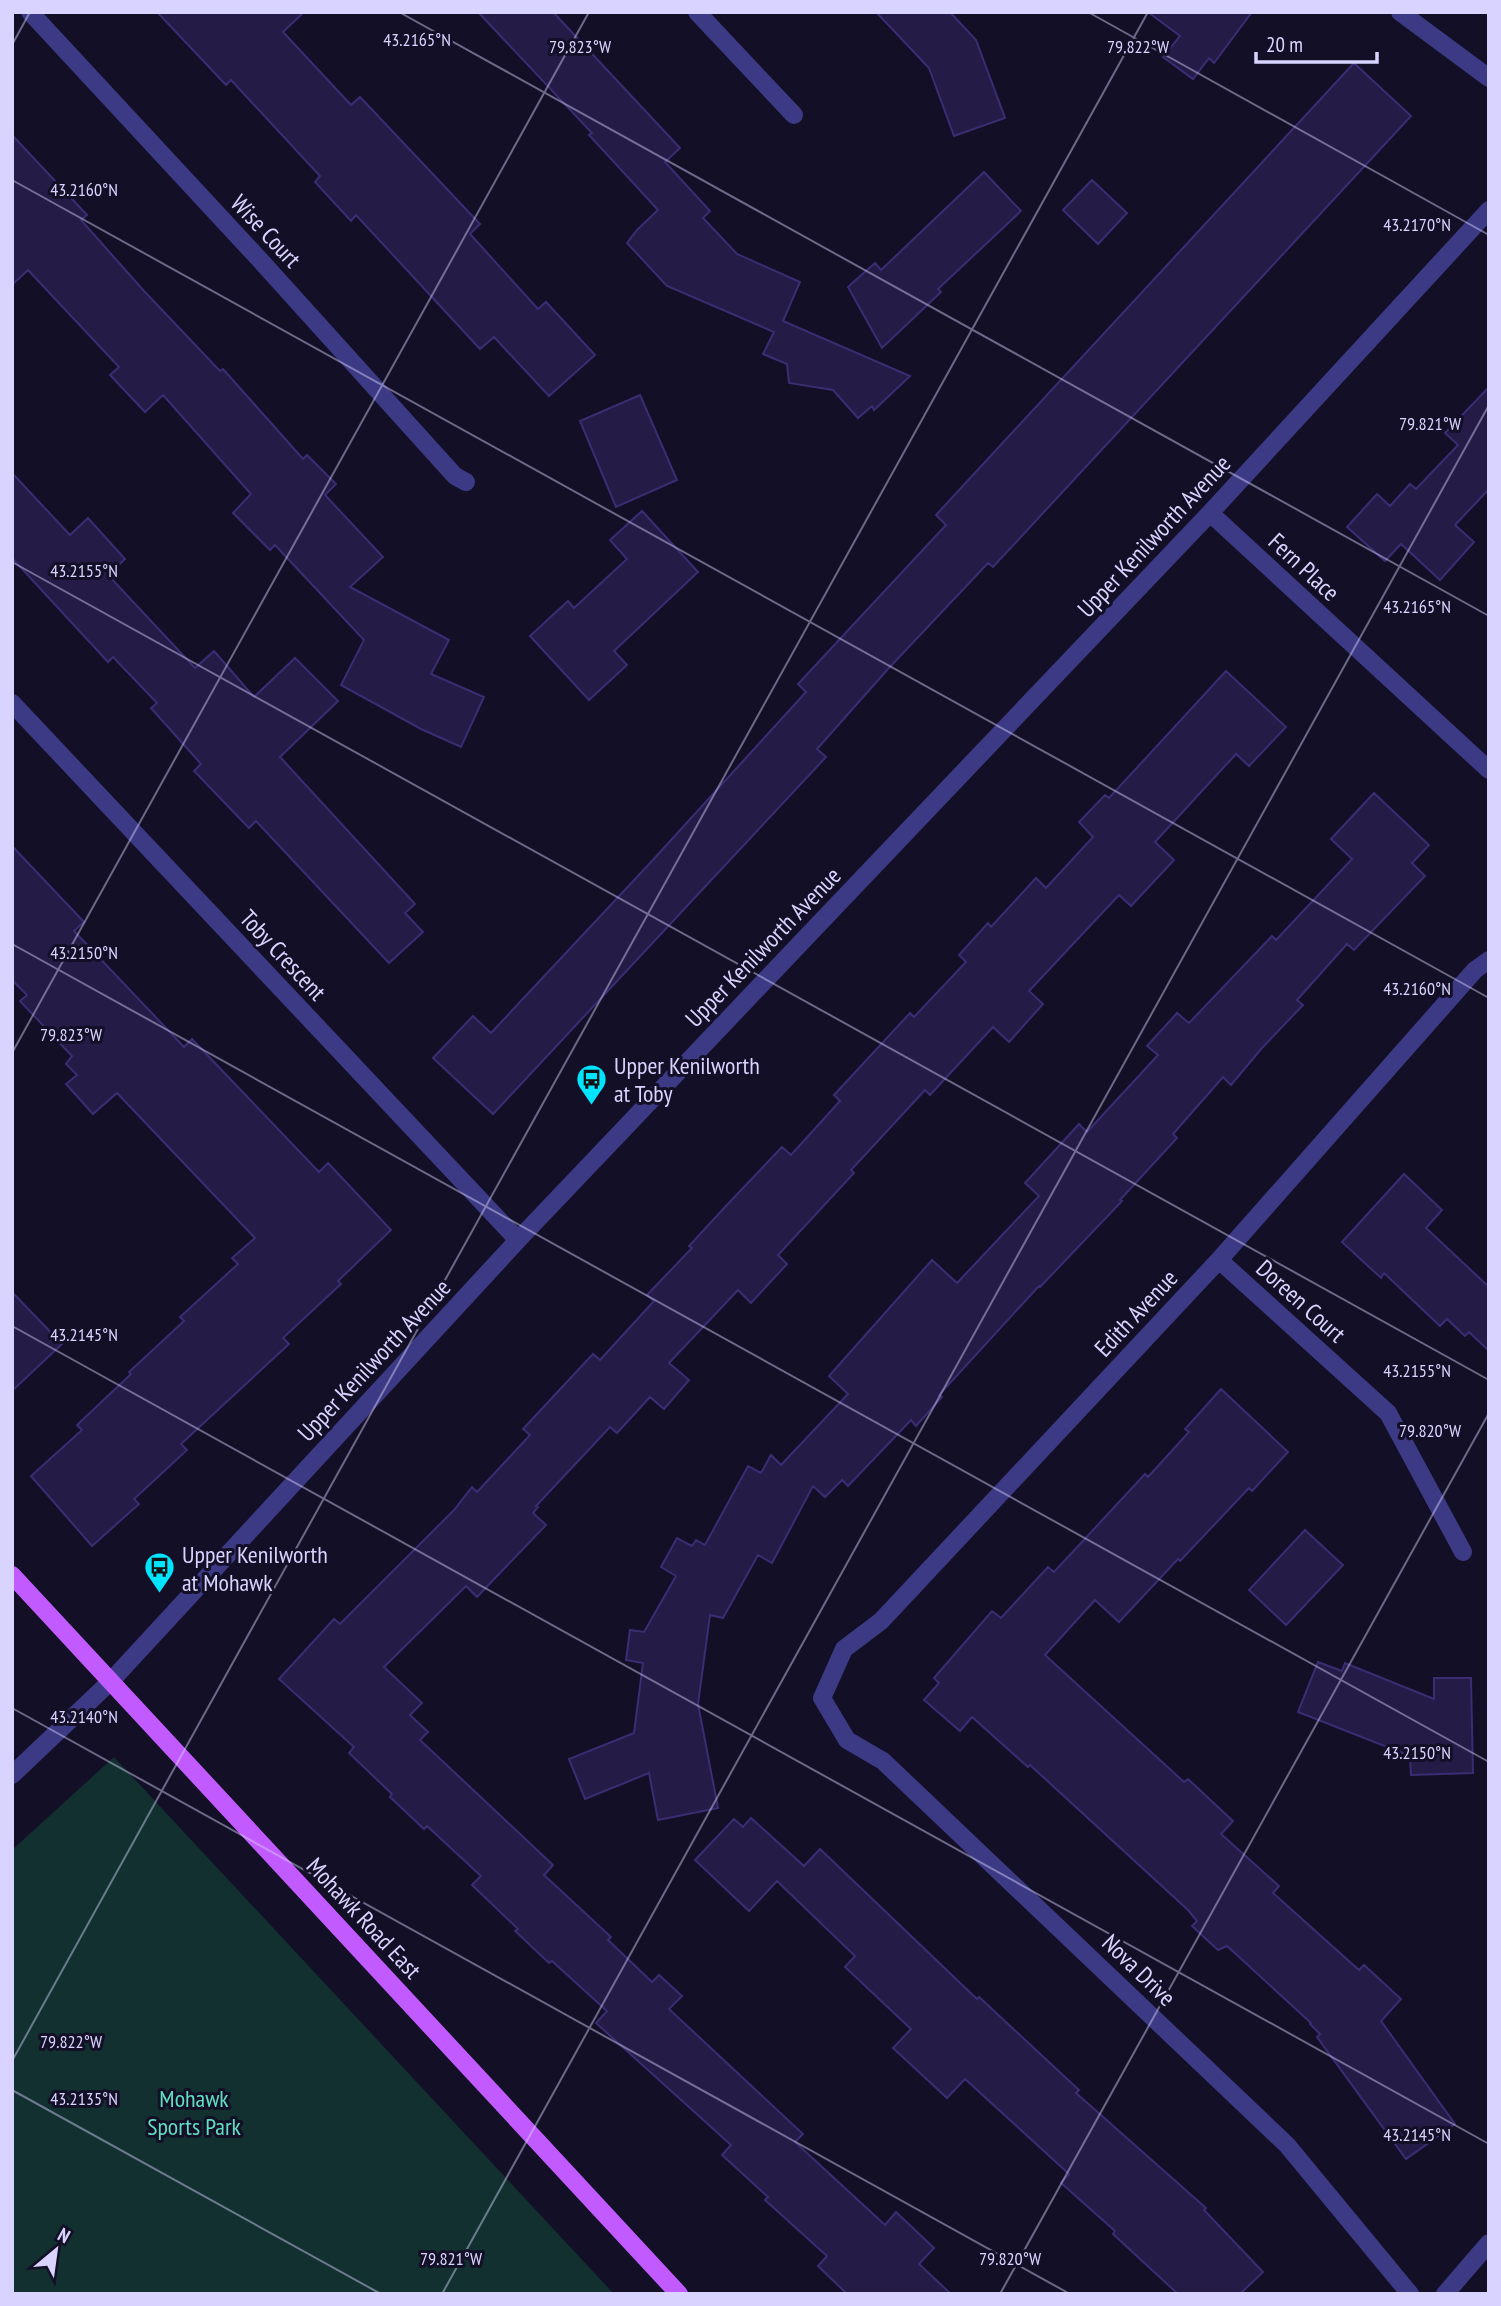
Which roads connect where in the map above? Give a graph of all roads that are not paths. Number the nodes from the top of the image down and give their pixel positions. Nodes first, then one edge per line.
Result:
1 (30, 12) edge
2 (697, 12) edge
3 (1400, 12) edge
4 (1489, 78) edge
5 (794, 115) dead end
6 (1489, 209) edge
7 (466, 482) dead end
8 (1210, 513) junction
9 (12, 703) edge
10 (1489, 770) edge
11 (1489, 960) edge
12 (518, 1240) junction
13 (1219, 1260) junction
14 (1463, 1552) dead end
15 (12, 1575) edge
16 (111, 1681) junction
17 (822, 1698) joint
18 (12, 1775) edge
19 (1489, 2243) edge
20 (680, 2294) edge
21 (1410, 2294) edge
22 (1445, 2294) edge

1 - 7 street, Wise Court
2 - 5 street
3 - 4 street
6 - 8 street, Upper Kenilworth Avenue
8 - 10 street, Fern Place
8 - 12 street, Upper Kenilworth Avenue
9 - 12 street, Toby Crescent
11 - 13 street, Edith Avenue
12 - 16 street, Upper Kenilworth Avenue
13 - 14 street, Doreen Court
13 - 17 street, Edith Avenue
15 - 16 main road, Mohawk Road East
16 - 18 street, Upper Kenilworth Avenue
16 - 20 main road, Mohawk Road East
17 - 21 street, Nova Drive
19 - 22 street

